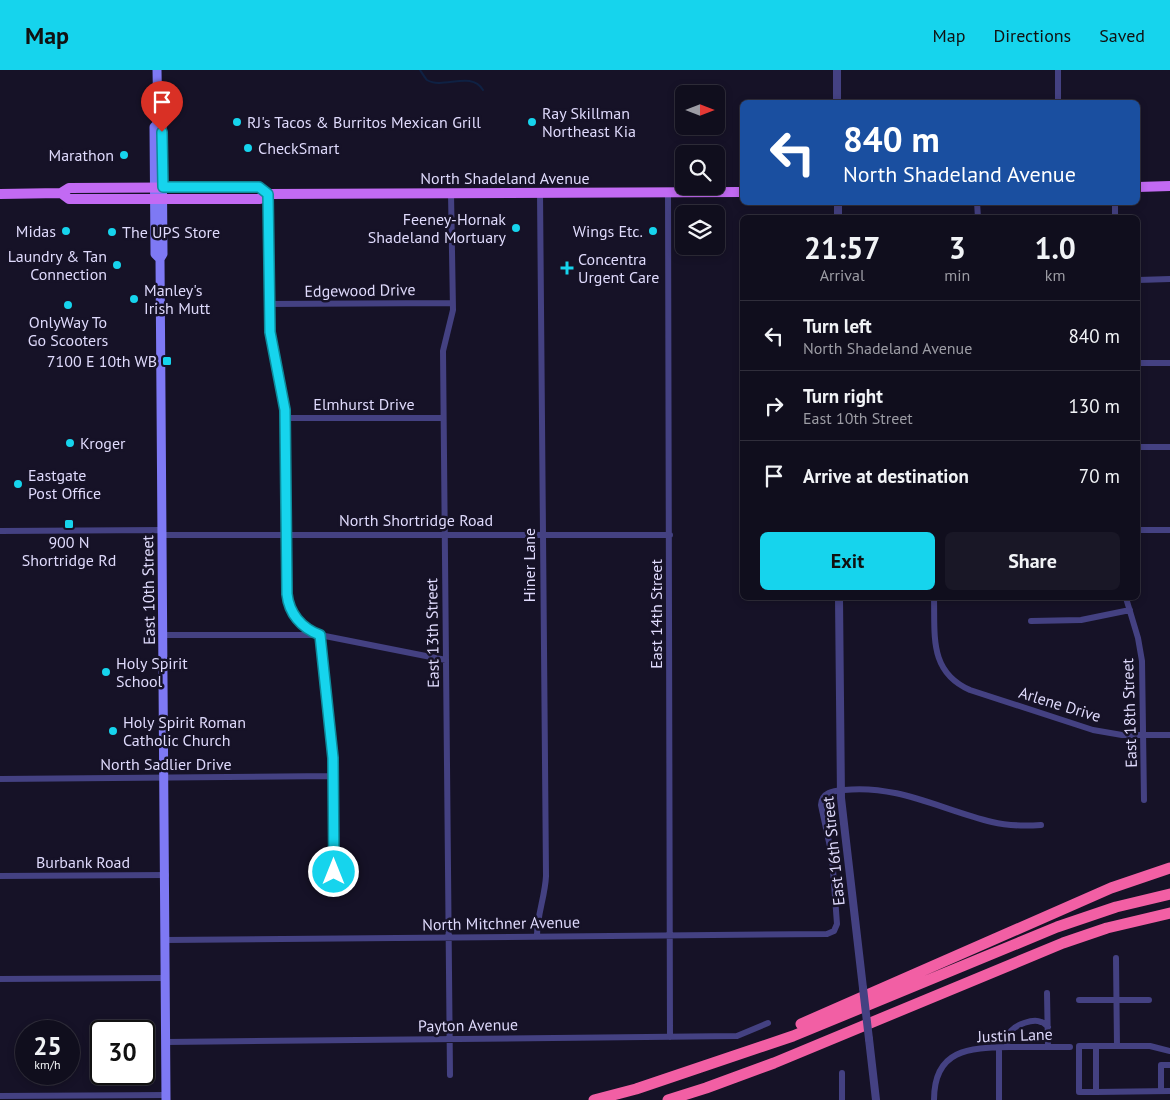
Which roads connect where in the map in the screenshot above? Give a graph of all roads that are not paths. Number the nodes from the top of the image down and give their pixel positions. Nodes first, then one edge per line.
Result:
1 (157, 70) edge
2 (837, 70) edge
3 (1058, 70) edge
4 (837, 100) edge
5 (1058, 100) edge
6 (1170, 186) edge
7 (159, 187) junction
8 (1140, 187) edge
9 (668, 192) junction
10 (740, 192) edge
11 (61, 193) junction
12 (451, 193) junction
13 (540, 193) junction
14 (0, 194) edge
15 (268, 194) junction
16 (159, 199) junction
17 (1170, 279) edge
18 (1140, 280) edge
19 (452, 303) junction
20 (268, 304) junction
21 (1140, 363) edge
22 (1170, 363) edge
23 (285, 418) junction
24 (444, 418) junction
25 (1140, 447) edge
26 (1170, 447) edge
27 (1140, 530) edge
28 (1170, 530) edge
29 (0, 531) edge
30 (162, 532) junction
31 (287, 534) junction
32 (445, 534) junction
33 (543, 534) junction
34 (670, 535) junction
35 (839, 600) edge
36 (934, 600) edge
37 (1127, 600) edge
38 (1130, 610) junction
39 (1031, 621) dead end
40 (163, 635) junction
41 (320, 635) junction
42 (446, 660) junction
43 (1144, 735) junction
44 (1170, 735) edge
45 (333, 776) junction
46 (165, 778) junction
47 (0, 779) edge
48 (841, 790) junction
49 (1144, 800) dead end
50 (1041, 825) dead end
51 (1170, 868) edge
52 (334, 872) dead end
53 (166, 875) junction
54 (0, 876) edge
55 (1170, 894) edge
56 (1170, 913) edge
57 (670, 935) junction
58 (537, 936) junction
59 (449, 937) junction
60 (166, 940) junction
61 (1116, 958) dead end
62 (166, 978) junction
63 (0, 979) edge
64 (1048, 993) dead end
65 (1078, 1000) dead end
66 (1117, 1000) junction
67 (1149, 1000) dead end
68 (768, 1024) dead end
69 (1048, 1027) junction
70 (670, 1037) junction
71 (450, 1040) junction
72 (166, 1042) junction
73 (760, 1046) junction
74 (1096, 1046) junction
75 (1117, 1046) junction
76 (1048, 1047) junction
77 (1070, 1047) dead end
78 (999, 1048) junction
79 (1007, 1048) junction
80 (1170, 1051) edge
81 (1170, 1065) edge
82 (842, 1073) dead end
83 (450, 1074) dead end
84 (1161, 1091) junction
85 (1170, 1091) edge
86 (1096, 1092) junction
87 (0, 1096) edge
88 (166, 1097) edge
89 (594, 1100) edge
90 (668, 1100) edge
91 (842, 1100) edge
92 (876, 1100) edge
93 (934, 1100) edge
94 (999, 1100) edge

1 - 7 main road, East 10th Street
2 - 4 street
3 - 5 street
6 - 8 main road
7 - 11 main road, North Shadeland Avenue
7 - 15 main road, North Shadeland Avenue
7 - 16 main road, East 10th Street
9 - 10 main road, North Shadeland Avenue
9 - 13 main road, North Shadeland Avenue
9 - 34 street, East 14th Street
11 - 14 main road, North Shadeland Avenue
11 - 16 main road, North Shadeland Avenue
12 - 13 main road, North Shadeland Avenue
12 - 15 main road, North Shadeland Avenue
12 - 19 street, East 13th Street
13 - 33 street, Hiner Lane
15 - 16 main road, North Shadeland Avenue
15 - 20 street
16 - 30 main road, East 10th Street
17 - 18 street
19 - 20 street, Edgewood Drive
19 - 24 street, East 13th Street
20 - 23 street
21 - 22 street
23 - 24 street, Elmhurst Drive
23 - 31 street
24 - 32 street, East 13th Street
25 - 26 street
27 - 28 street
29 - 30 street, North Shortridge Road
30 - 31 street, North Shortridge Road
30 - 40 main road, East 10th Street
31 - 32 street, North Shortridge Road
31 - 41 street
32 - 33 street, North Shortridge Road
32 - 42 street, East 13th Street
33 - 34 street, North Shortridge Road
33 - 58 street, Hiner Lane
34 - 57 street, East 14th Street
35 - 48 street, East 16th Street
36 - 43 street, Arlene Drive
37 - 38 street, East 18th Street
38 - 39 street
38 - 43 street, East 18th Street
40 - 41 street
40 - 46 main road, East 10th Street
41 - 42 street
41 - 45 street
42 - 59 street, East 13th Street
43 - 44 street, Arlene Drive
43 - 49 street, East 18th Street
45 - 46 street, North Sadlier Drive
45 - 52 street
46 - 47 street, North Sadlier Drive
46 - 53 main road, East 10th Street
48 - 50 street
48 - 57 street, North Mitchner Avenue
48 - 92 street, East 16th Street, bridge
51 - 73 highway
53 - 54 street, Burbank Road
53 - 60 main road, East 10th Street
55 - 73 highway
56 - 90 highway
57 - 58 street, North Mitchner Avenue
57 - 70 street, East 14th Street
58 - 59 street, North Mitchner Avenue
59 - 60 street, North Mitchner Avenue
59 - 71 street, East 13th Street
60 - 62 main road, East 10th Street
61 - 66 street
62 - 63 street
62 - 72 main road, East 10th Street
64 - 69 street
65 - 66 street
66 - 67 street
66 - 75 street
68 - 70 street, Payton Avenue
69 - 76 street
69 - 79 street
70 - 71 street, Payton Avenue
71 - 72 street, Payton Avenue
71 - 83 street, East 13th Street
72 - 88 main road, East 10th Street
73 - 89 highway
74 - 75 street
74 - 86 street
74 - 86 street
75 - 80 street
76 - 77 street, Justin Lane
76 - 79 street, Justin Lane
78 - 79 street, Justin Lane
78 - 93 street, Justin Lane
78 - 94 street
81 - 84 street
82 - 91 street
84 - 85 street
84 - 86 street
87 - 88 street

